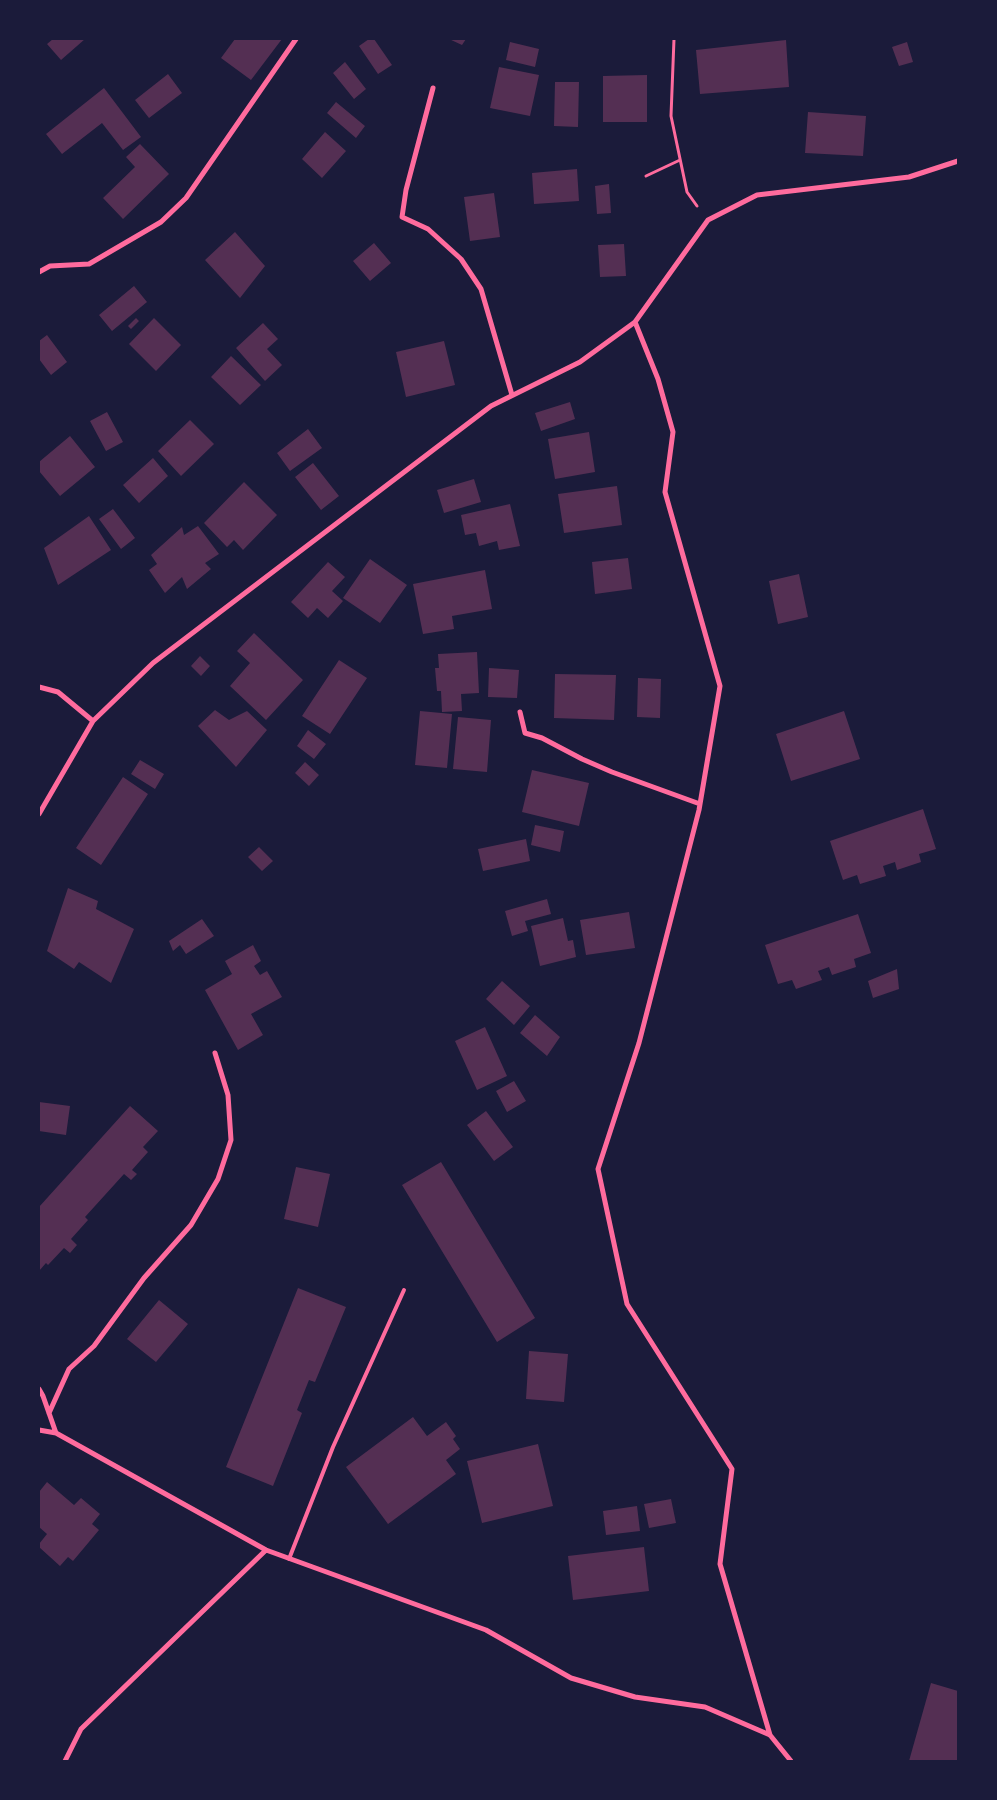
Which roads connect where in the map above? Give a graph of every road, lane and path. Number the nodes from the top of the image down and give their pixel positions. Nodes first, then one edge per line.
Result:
1 (296, 39) edge
2 (674, 39) edge
3 (433, 88) dead end
4 (680, 160) junction
5 (958, 161) edge
6 (646, 176) dead end
7 (708, 220) junction
8 (39, 272) edge
9 (634, 322) junction
10 (512, 395) junction
11 (39, 687) edge
12 (520, 712) dead end
13 (93, 721) junction
14 (700, 804) junction
15 (39, 814) edge
16 (215, 1053) dead end
17 (404, 1290) dead end
18 (39, 1389) edge
19 (49, 1413) junction
20 (39, 1430) edge
21 (56, 1433) junction
22 (266, 1550) junction
23 (289, 1559) junction
24 (770, 1735) junction
25 (65, 1761) edge
26 (791, 1761) edge

1 - 8 street
2 - 4 path
3 - 10 street
4 - 6 path
4 - 7 path
5 - 7 street
7 - 9 street
9 - 10 street
9 - 14 street
10 - 13 street
11 - 13 street
12 - 14 street
13 - 15 street
14 - 24 street
16 - 19 street
17 - 23 lane
18 - 19 street
19 - 21 street
20 - 21 street
21 - 22 street
22 - 23 street
22 - 25 street
23 - 24 street
24 - 26 street

